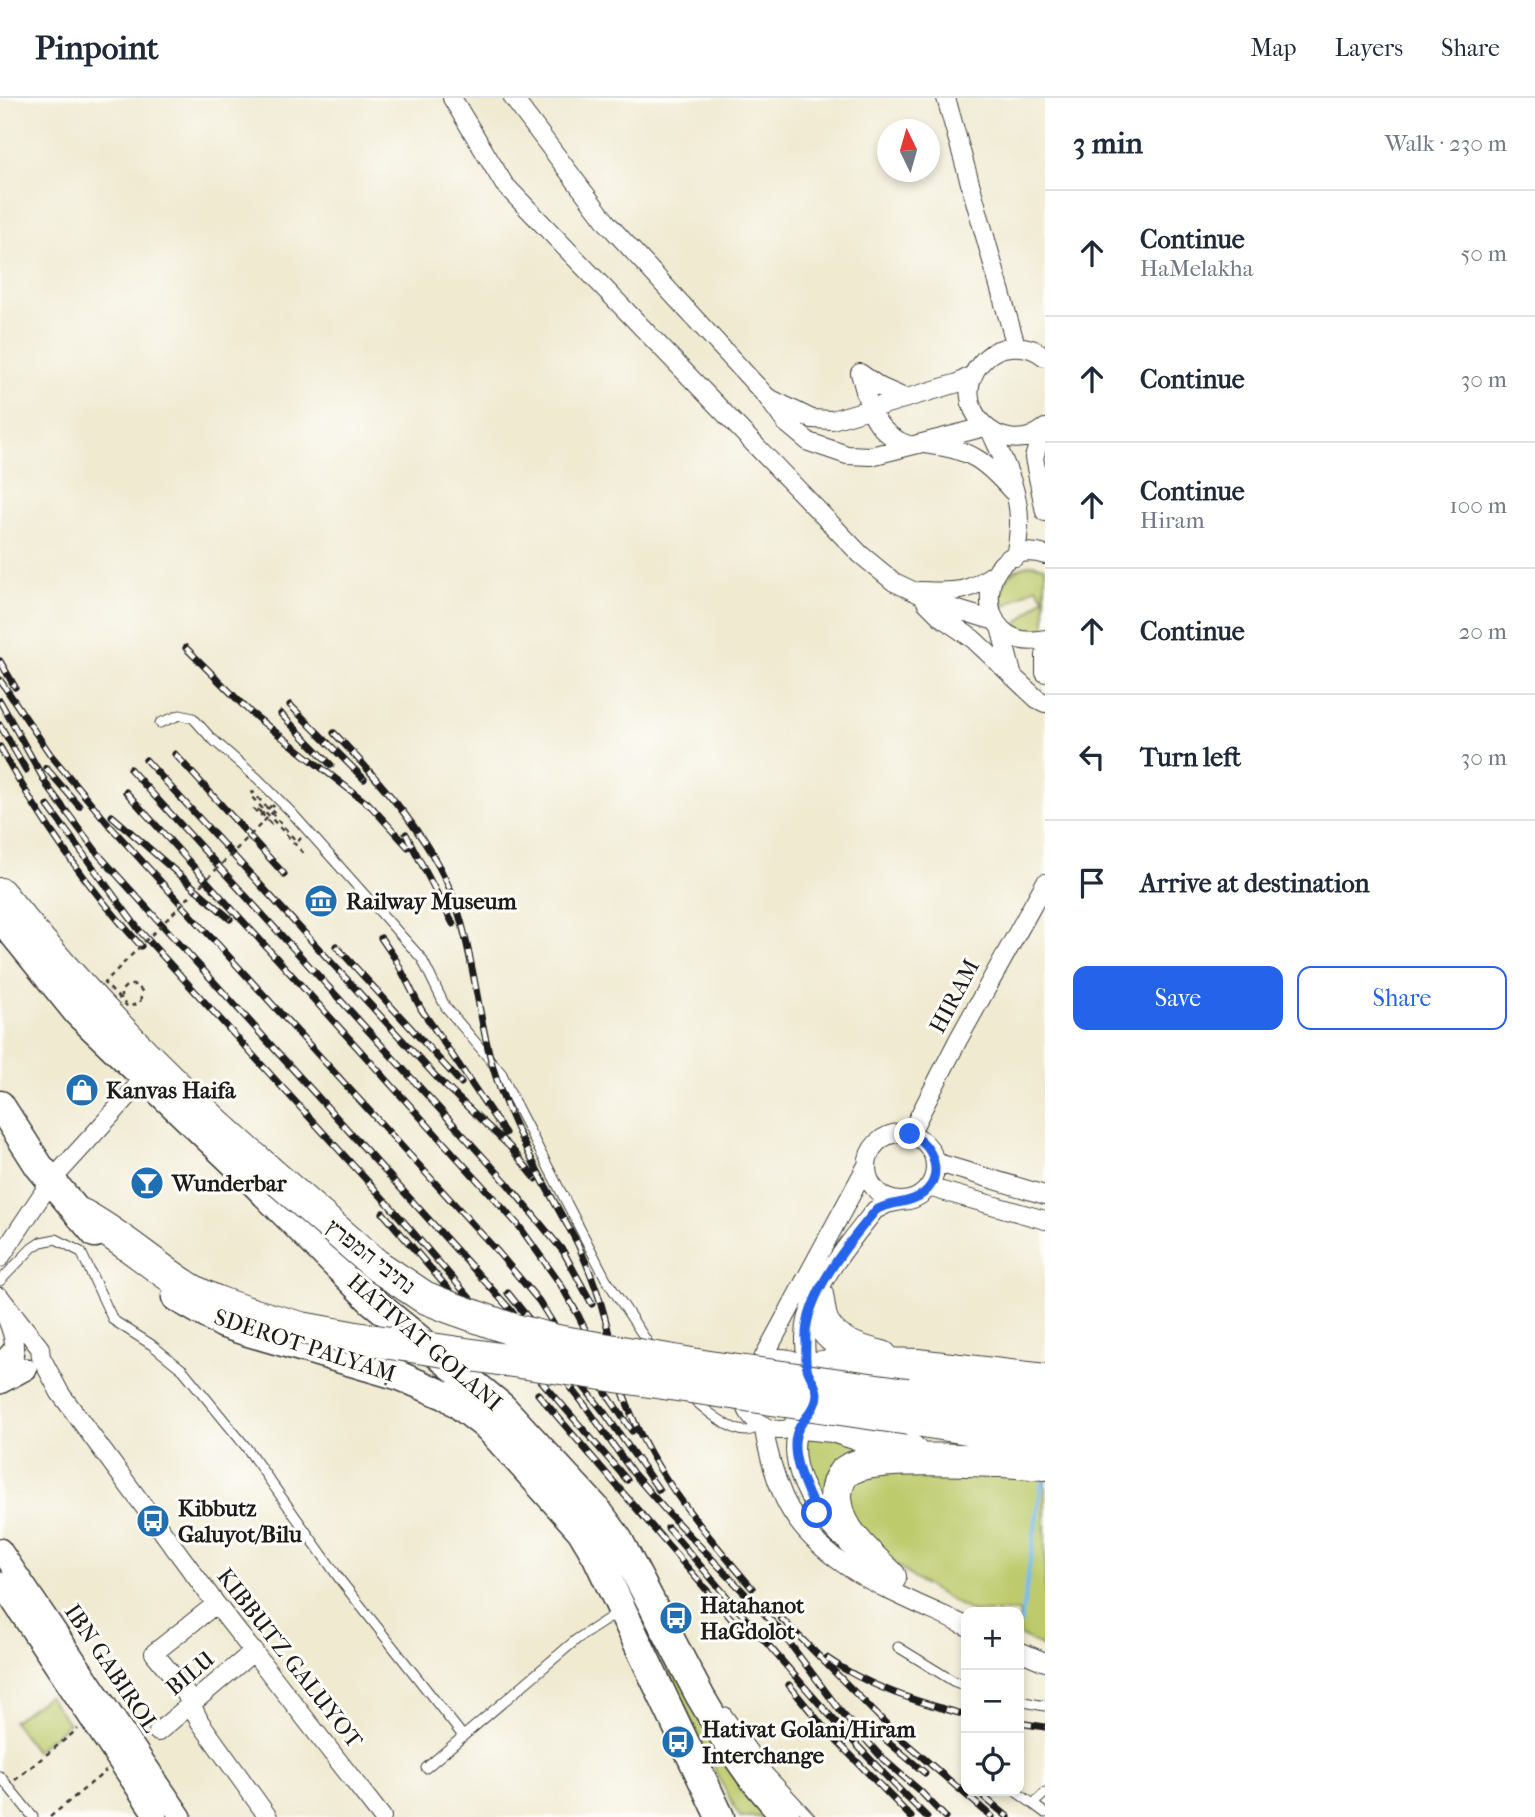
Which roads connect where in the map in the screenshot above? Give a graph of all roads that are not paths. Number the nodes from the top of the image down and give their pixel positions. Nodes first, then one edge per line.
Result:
1 (452, 98) edge
2 (513, 98) edge
3 (946, 98) edge
4 (1030, 346) edge
5 (1045, 357) edge
6 (974, 374) junction
7 (767, 397) junction
8 (905, 398) junction
9 (870, 409) junction
10 (987, 429) junction
11 (1043, 430) edge
12 (913, 445) junction
13 (1042, 488) edge
14 (1015, 494) junction
15 (1045, 512) edge
16 (1045, 555) edge
17 (1016, 556) junction
18 (995, 573) junction
19 (913, 590) junction
20 (998, 624) junction
21 (1045, 639) edge
22 (1045, 655) edge
23 (1045, 673) edge
24 (1013, 677) junction
25 (1045, 703) edge
26 (160, 723) dead end
27 (1045, 883) edge
28 (0, 894) edge
29 (0, 917) edge
30 (140, 1074) junction
31 (4, 1120) edge
32 (910, 1134) junction
33 (23, 1161) dead end
34 (935, 1162) junction
35 (866, 1167) junction
36 (51, 1181) junction
37 (928, 1187) junction
38 (1045, 1195) edge
39 (904, 1201) junction
40 (82, 1215) junction
41 (1045, 1220) edge
42 (0, 1258) edge
43 (0, 1281) edge
44 (817, 1295) junction
45 (0, 1297) edge
46 (0, 1304) edge
47 (9, 1354) edge
48 (33, 1359) junction
49 (760, 1364) junction
50 (807, 1369) junction
51 (1045, 1380) edge
52 (0, 1383) edge
53 (911, 1393) junction
54 (1045, 1411) edge
55 (801, 1423) junction
56 (762, 1425) junction
57 (1045, 1440) edge
58 (998, 1461) junction
59 (1045, 1464) edge
60 (545, 1489) junction
61 (578, 1511) dead end
62 (0, 1549) edge
63 (890, 1577) junction
64 (0, 1583) edge
65 (646, 1590) junction
66 (216, 1604) junction
67 (624, 1609) junction
68 (961, 1621) edge
69 (961, 1622) edge
70 (898, 1647) dead end
71 (254, 1651) junction
72 (1024, 1653) edge
73 (694, 1662) dead end
74 (1045, 1662) edge
75 (961, 1684) edge
76 (1024, 1702) edge
77 (192, 1703) junction
78 (1045, 1706) edge
79 (723, 1708) dead end
80 (158, 1732) dead end
81 (463, 1736) junction
82 (426, 1768) dead end
83 (0, 1776) edge
84 (1045, 1793) edge
85 (1022, 1796) edge
86 (1033, 1804) junction
87 (1045, 1813) edge
88 (33, 1817) edge
89 (156, 1817) edge
90 (181, 1817) edge
91 (268, 1817) edge
92 (382, 1817) edge
93 (720, 1817) edge
94 (786, 1817) edge
95 (810, 1817) edge

1 - 19 street
2 - 7 street
3 - 4 street
4 - 5 street
4 - 6 street
6 - 8 street
6 - 10 street
7 - 9 street
7 - 12 street
8 - 9 street
8 - 9 street
9 - 12 street
10 - 11 street
10 - 12 street
10 - 14 street
11 - 13 street
12 - 14 street
13 - 15 street
14 - 17 street
16 - 17 street
17 - 18 street
18 - 19 street
18 - 20 street
19 - 20 street
19 - 24 street
20 - 21 street
20 - 24 street
22 - 23 street
24 - 25 street
26 - 56 lane
27 - 32 street, HIRAM
28 - 53 highway, נתיבי המפרץ, bridge
29 - 30 highway, HATIVAT GOLANI
30 - 36 street
30 - 65 highway, HATIVAT GOLANI
31 - 36 highway, SDEROT PALYAM
32 - 34 street
32 - 35 street
33 - 36 lane
34 - 37 street
34 - 38 street
35 - 39 street
35 - 49 street
36 - 40 highway, SDEROT PALYAM
36 - 42 street
37 - 39 street
37 - 41 street
39 - 44 street
40 - 53 highway, bridge
40 - 60 highway, SDEROT PALYAM
43 - 81 lane
44 - 50 street
44 - 53 highway
45 - 48 street, KIBBUTZ GALUYOT
46 - 47 street
47 - 48 street
47 - 48 street
48 - 52 street
48 - 66 street, KIBBUTZ GALUYOT
49 - 50 street
49 - 56 street
50 - 53 highway
50 - 55 street
51 - 53 highway
53 - 54 highway
53 - 57 highway
55 - 56 street
55 - 58 highway
55 - 63 street
56 - 69 street
58 - 59 highway
58 - 63 highway
60 - 61 lane
60 - 67 highway, SDEROT PALYAM
62 - 90 street, IBN GABIROL
63 - 68 street
64 - 89 street, IBN GABIROL
65 - 73 lane
65 - 94 highway, HATIVAT GOLANI
66 - 71 street, KIBBUTZ GALUYOT
66 - 77 street
67 - 81 lane
67 - 93 highway
70 - 75 lane
71 - 77 street, BILU
71 - 92 street, KIBBUTZ GALUYOT
72 - 74 street
76 - 78 lane
77 - 80 street, BILU
77 - 91 street
79 - 95 lane
81 - 82 lane
83 - 88 lane
84 - 86 lane
85 - 86 lane
86 - 87 lane

